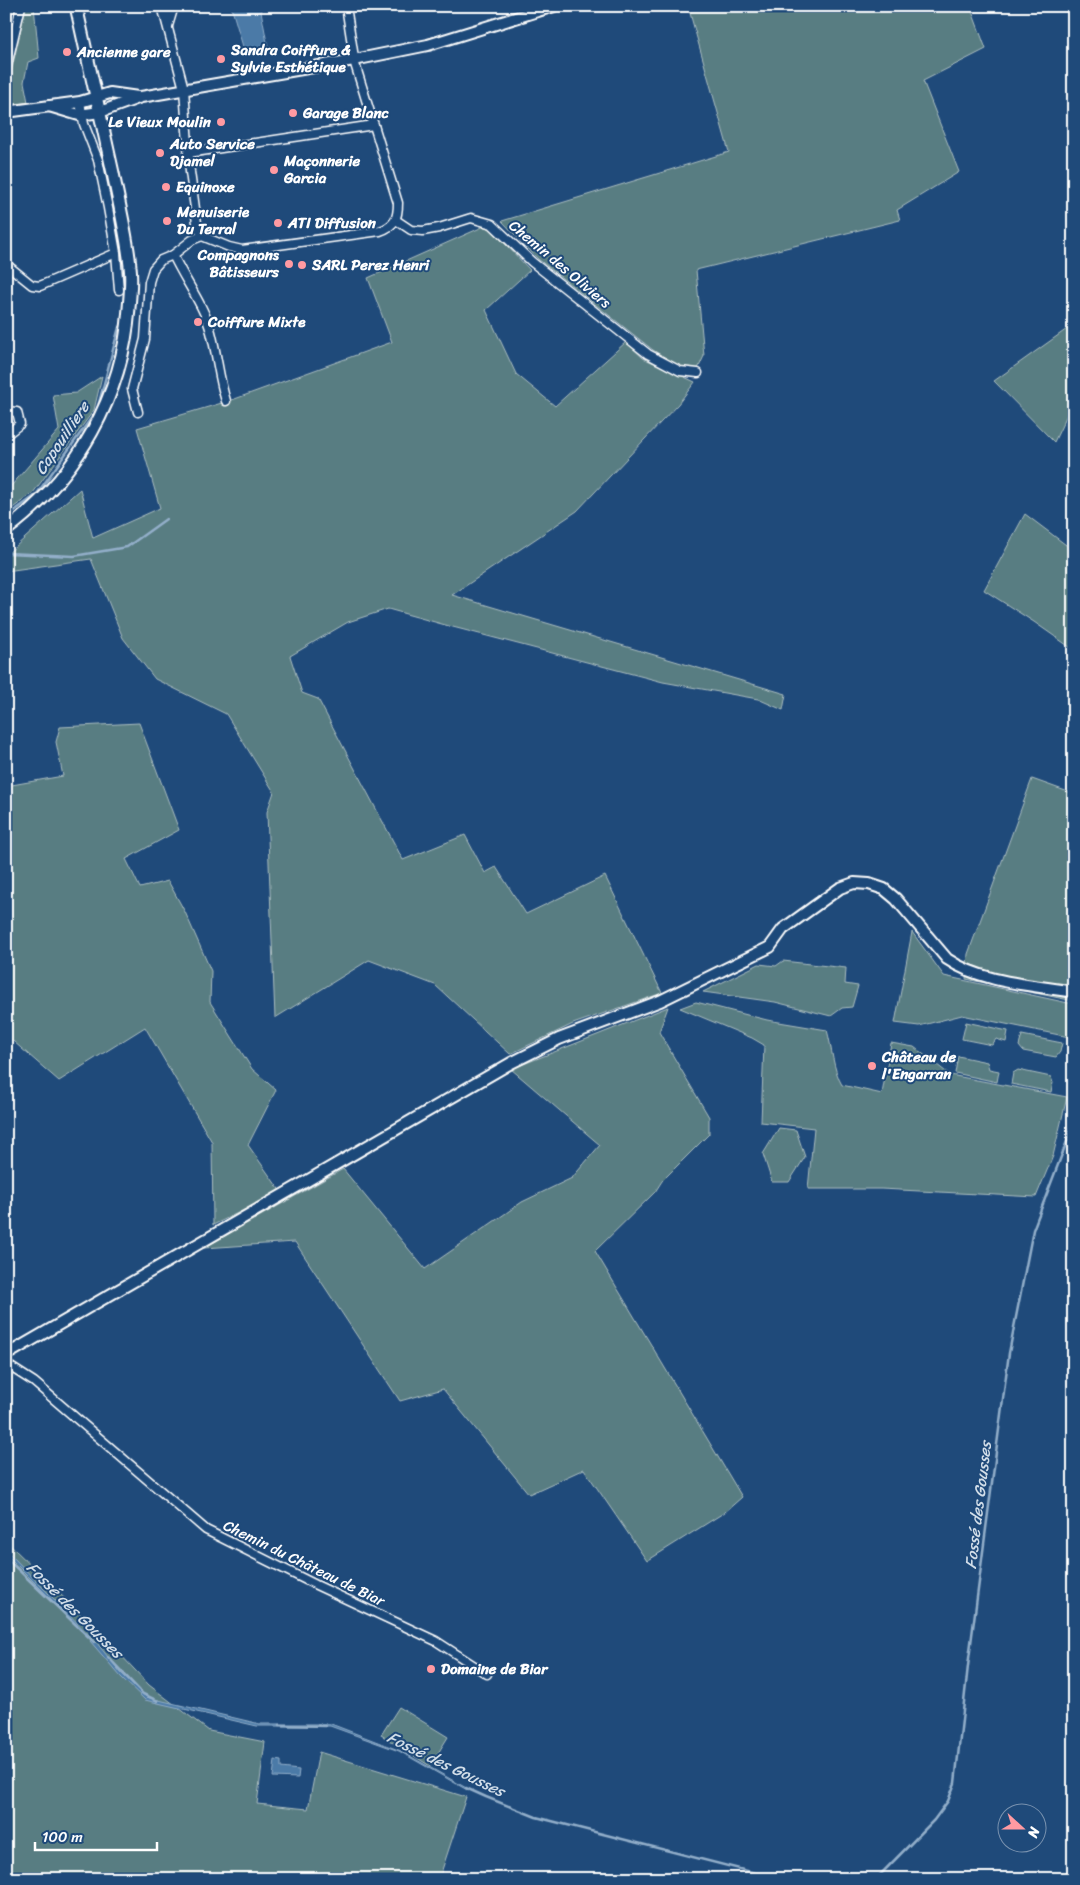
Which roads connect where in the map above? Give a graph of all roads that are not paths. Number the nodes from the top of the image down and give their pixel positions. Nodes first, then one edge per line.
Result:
1 (21, 6) edge
2 (76, 6) edge
3 (162, 6) edge
4 (174, 6) edge
5 (346, 6) edge
6 (554, 6) edge
7 (167, 28) junction
8 (354, 60) junction
9 (6, 69) edge
10 (184, 89) junction
11 (96, 97) junction
12 (141, 97) junction
13 (80, 102) junction
14 (49, 106) junction
15 (6, 112) edge
16 (100, 112) junction
17 (83, 115) junction
18 (374, 125) junction
19 (188, 153) junction
20 (396, 220) junction
21 (202, 236) junction
22 (116, 253) junction
23 (173, 255) junction
24 (6, 264) edge
25 (119, 290) dead end
26 (698, 373) dead end
27 (226, 401) dead end
28 (6, 411) edge
29 (138, 412) dead end
30 (6, 435) edge
31 (6, 530) edge
32 (1074, 992) edge
33 (6, 1355) edge
34 (6, 1364) edge
35 (487, 1674) dead end

1 - 9 street
2 - 11 main road
3 - 7 street
4 - 7 street
5 - 8 street
6 - 8 street
7 - 10 street
8 - 10 street
8 - 18 street
10 - 12 street
10 - 19 street
11 - 12 street
11 - 13 street
11 - 16 main road
12 - 16 street
13 - 14 street
13 - 17 street
14 - 15 street
14 - 17 street
16 - 17 street
16 - 31 main road
17 - 22 street
18 - 19 street
18 - 20 street
19 - 21 street
20 - 21 street
20 - 26 street, Chemin des Oliviers
21 - 23 street
22 - 24 street
22 - 25 street
23 - 27 street
23 - 29 street
28 - 30 street
32 - 33 street
34 - 35 street, Chemin du Château de Biar

